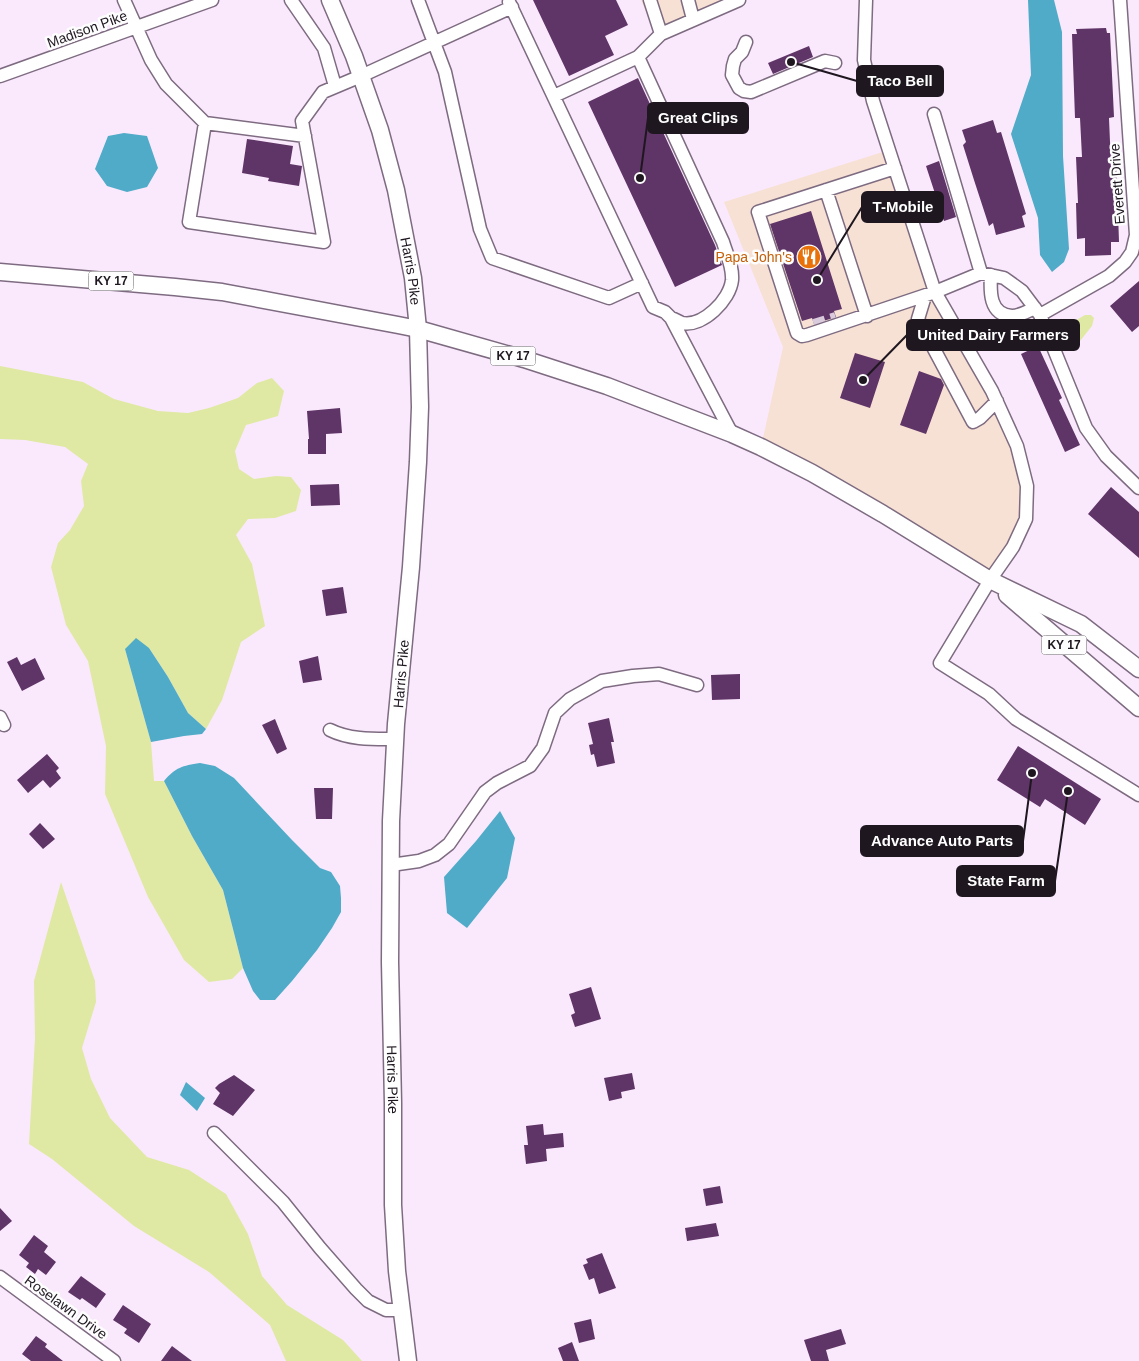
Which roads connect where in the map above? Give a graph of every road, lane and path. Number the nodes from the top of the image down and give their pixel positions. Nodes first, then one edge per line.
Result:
1 (124, 0) edge
2 (212, 0) edge
3 (291, 0) edge
4 (330, 0) edge
5 (418, 0) edge
6 (650, 0) edge
7 (688, 0) edge
8 (739, 0) edge
9 (866, 0) edge
10 (1120, 0) edge
11 (510, 4) edge
12 (693, 19) junction
13 (136, 27) junction
14 (661, 34) junction
15 (746, 42) dead end
16 (434, 43) junction
17 (638, 57) junction
18 (836, 63) dead end
19 (0, 76) edge
20 (361, 76) junction
21 (335, 86) junction
22 (554, 96) junction
23 (934, 114) dead end
24 (205, 123) junction
25 (305, 136) junction
26 (895, 168) junction
27 (826, 190) junction
28 (0, 272) edge
29 (986, 274) junction
30 (642, 283) junction
31 (930, 294) junction
32 (1037, 312) junction
33 (867, 316) junction
34 (671, 318) junction
35 (836, 318) tunnel mouth
36 (849, 322) junction
37 (814, 325) tunnel mouth
38 (418, 329) junction
39 (796, 330) junction
40 (997, 401) junction
41 (980, 418) junction
42 (1005, 418) junction
43 (732, 434) junction
44 (1139, 488) edge
45 (990, 580) junction
46 (1139, 669) edge
47 (697, 685) dead end
48 (1139, 708) edge
49 (330, 730) dead end
50 (395, 739) junction
51 (1139, 795) edge
52 (391, 865) junction
53 (214, 1133) dead end
54 (0, 1277) edge
55 (402, 1310) junction
56 (114, 1361) edge
57 (408, 1361) edge

1 - 13 street
2 - 13 street, Madison Pike
3 - 21 street
4 - 20 main road, Harris Pike
5 - 16 street
6 - 14 street
7 - 12 street
8 - 12 street
9 - 26 street
10 - 32 street, Everett Drive
11 - 16 street
11 - 22 street
12 - 14 street
13 - 19 street, Madison Pike
13 - 24 street
14 - 17 street
15 - 18 street
16 - 20 street
16 - 30 street
17 - 22 street
17 - 34 street
20 - 21 street
20 - 38 main road, Harris Pike
21 - 25 street
22 - 30 street
23 - 29 street
24 - 25 street
24 - 25 street
26 - 27 street
26 - 31 street
27 - 33 street
27 - 39 street
28 - 38 main road, KY 17
29 - 31 street
29 - 32 street
29 - 32 street, Everett Drive
30 - 34 street
31 - 33 street
31 - 40 street
31 - 41 street
32 - 44 street
33 - 36 street
34 - 43 street
35 - 36 street
36 - 39 street
37 - 39 street
38 - 43 main road, KY 17
38 - 50 main road, Harris Pike
40 - 41 street
40 - 42 street
41 - 42 street
42 - 45 street
43 - 45 main road, KY 17
45 - 46 main road, KY 17
45 - 48 main road, KY 17
45 - 51 street
47 - 52 street
49 - 50 street
50 - 52 main road, Harris Pike
52 - 55 main road, Harris Pike
53 - 55 street
54 - 56 street, Roselawn Drive
55 - 57 main road, Harris Pike

